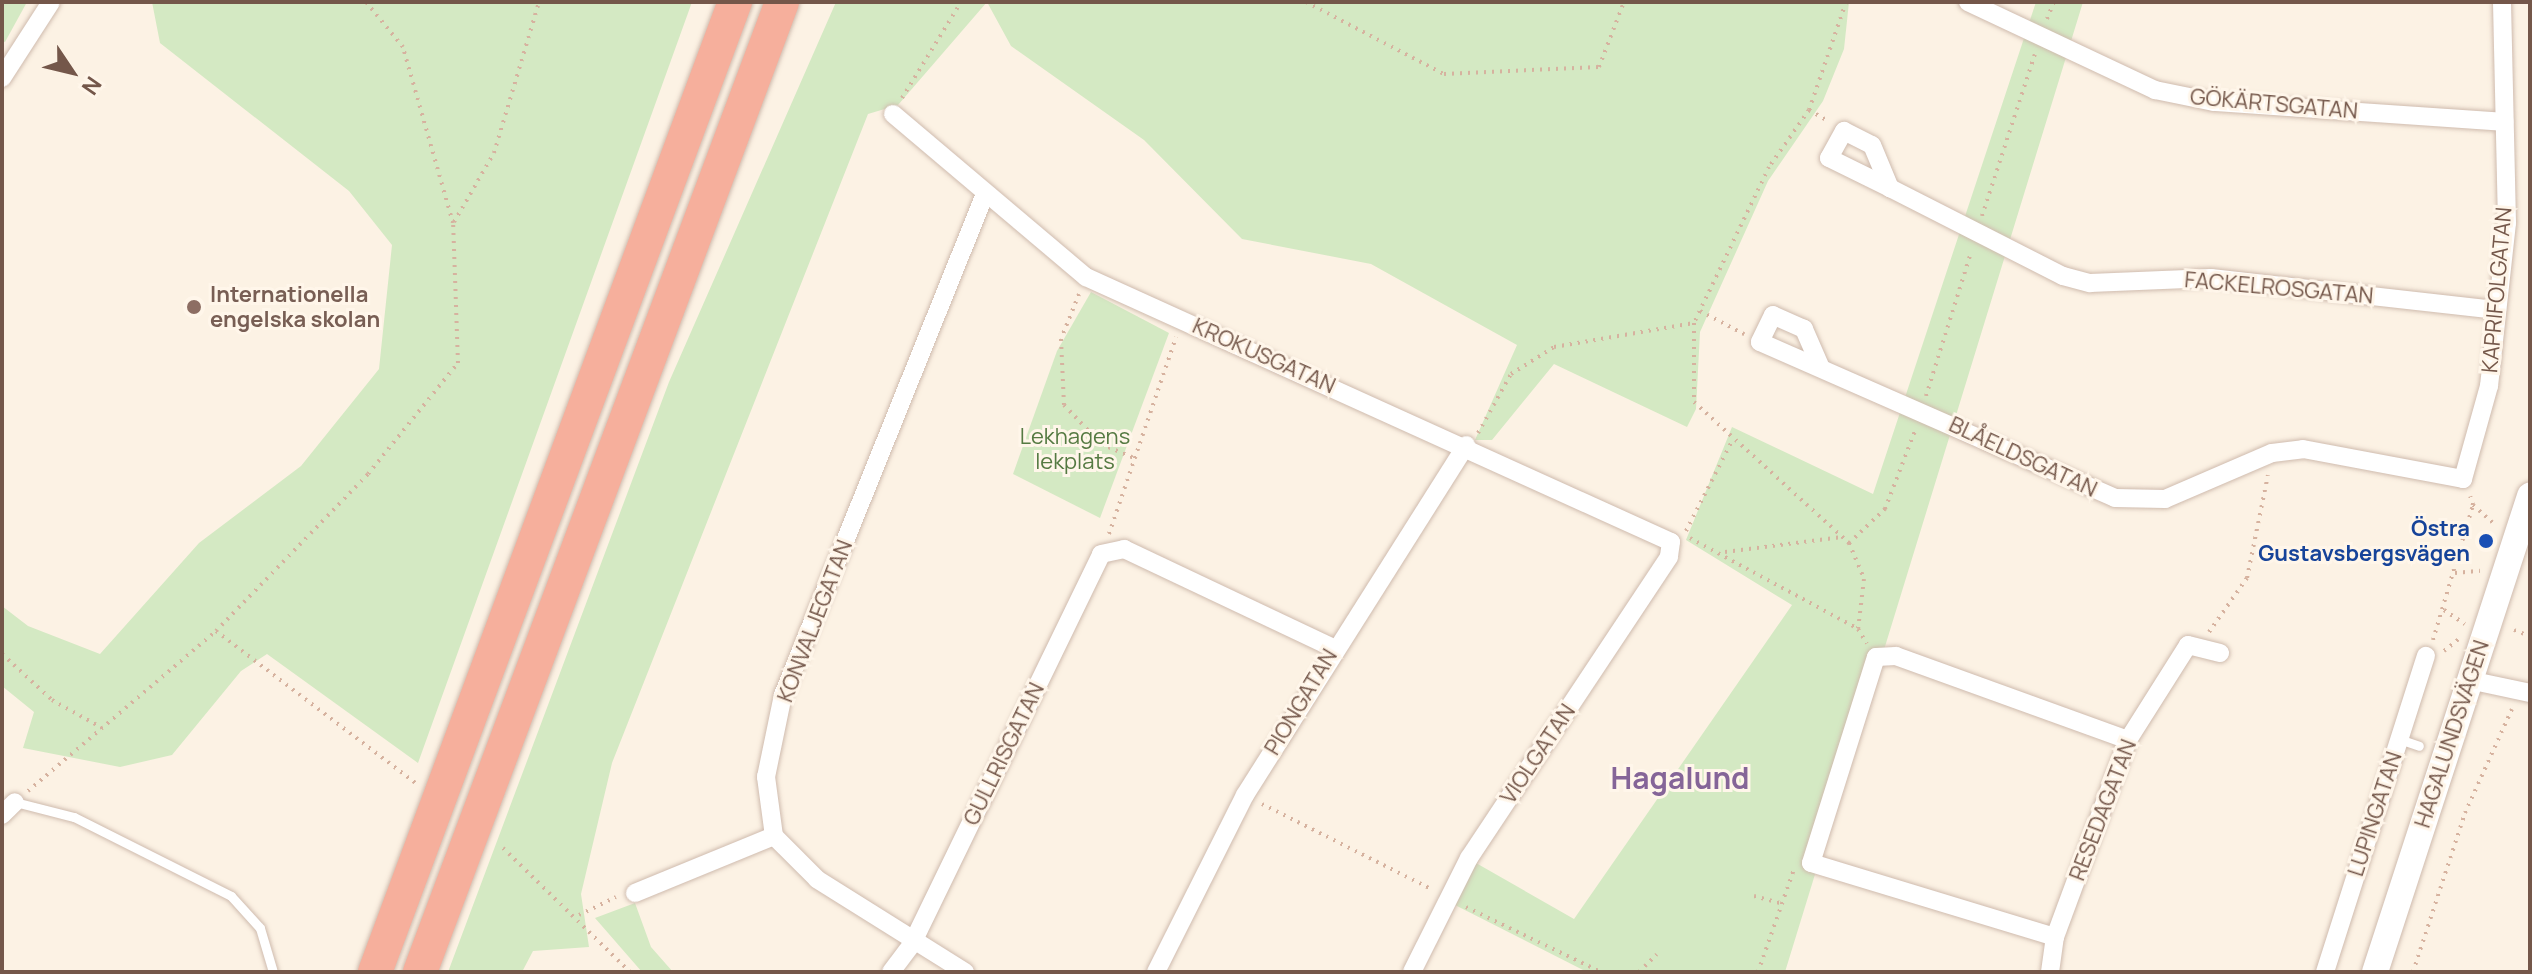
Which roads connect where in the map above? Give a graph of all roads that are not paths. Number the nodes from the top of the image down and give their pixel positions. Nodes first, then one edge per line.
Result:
1 (51, 2) edge
2 (735, 2) edge
3 (782, 2) edge
4 (1968, 2) edge
5 (2502, 2) edge
6 (2, 78) edge
7 (893, 114) road end
8 (2504, 122) junction
9 (1890, 188) dead end
10 (985, 194) junction
11 (2497, 310) junction
12 (1821, 368) junction
13 (1466, 445) junction
14 (2463, 479) joint
15 (2530, 496) edge
16 (1671, 542) joint
17 (1333, 648) junction
18 (2220, 653) dead end
19 (2425, 661) road end
20 (2469, 680) junction
21 (2526, 692) edge
22 (2399, 739) junction
23 (2128, 740) junction
24 (2419, 746) dead end
25 (8, 808) edge
26 (774, 836) junction
27 (635, 893) road end
28 (2055, 937) junction
29 (912, 944) junction
30 (273, 972) edge
31 (375, 972) edge
32 (420, 972) edge
33 (891, 972) edge
34 (965, 972) edge
35 (1156, 972) edge
36 (1412, 972) edge
37 (2050, 972) edge
38 (2325, 972) edge
39 (2375, 972) edge

1 - 6 street
2 - 31 highway
3 - 32 highway
4 - 8 street, GÖKÄRTSGATAN
5 - 8 street, KAPRIFOLGATAN
7 - 10 street, KROKUSGATAN
8 - 11 street, KAPRIFOLGATAN
9 - 11 street, FACKELROSGATAN
10 - 13 street, KROKUSGATAN
10 - 26 street, KONVALJEGATAN
11 - 14 street, KAPRIFOLGATAN
12 - 12 street, BLÅELDSGATAN
12 - 14 street, BLÅELDSGATAN
13 - 16 street, KROKUSGATAN
13 - 17 street, PIONGATAN
15 - 20 street, HAGALUNDSVÄGEN
16 - 36 street, VIOLGATAN
17 - 29 street, GULLRISGATAN
17 - 35 street, PIONGATAN
18 - 23 street, RESEDAGATAN
19 - 22 street, LUPINGATAN
20 - 21 street
20 - 39 street, HAGALUNDSVÄGEN
22 - 24 lane
22 - 38 street, LUPINGATAN
23 - 28 street, RESEDAGATAN
23 - 28 street
25 - 30 lane
26 - 27 street
26 - 29 street
28 - 37 street, RESEDAGATAN
29 - 33 street, GULLRISGATAN
29 - 34 street

